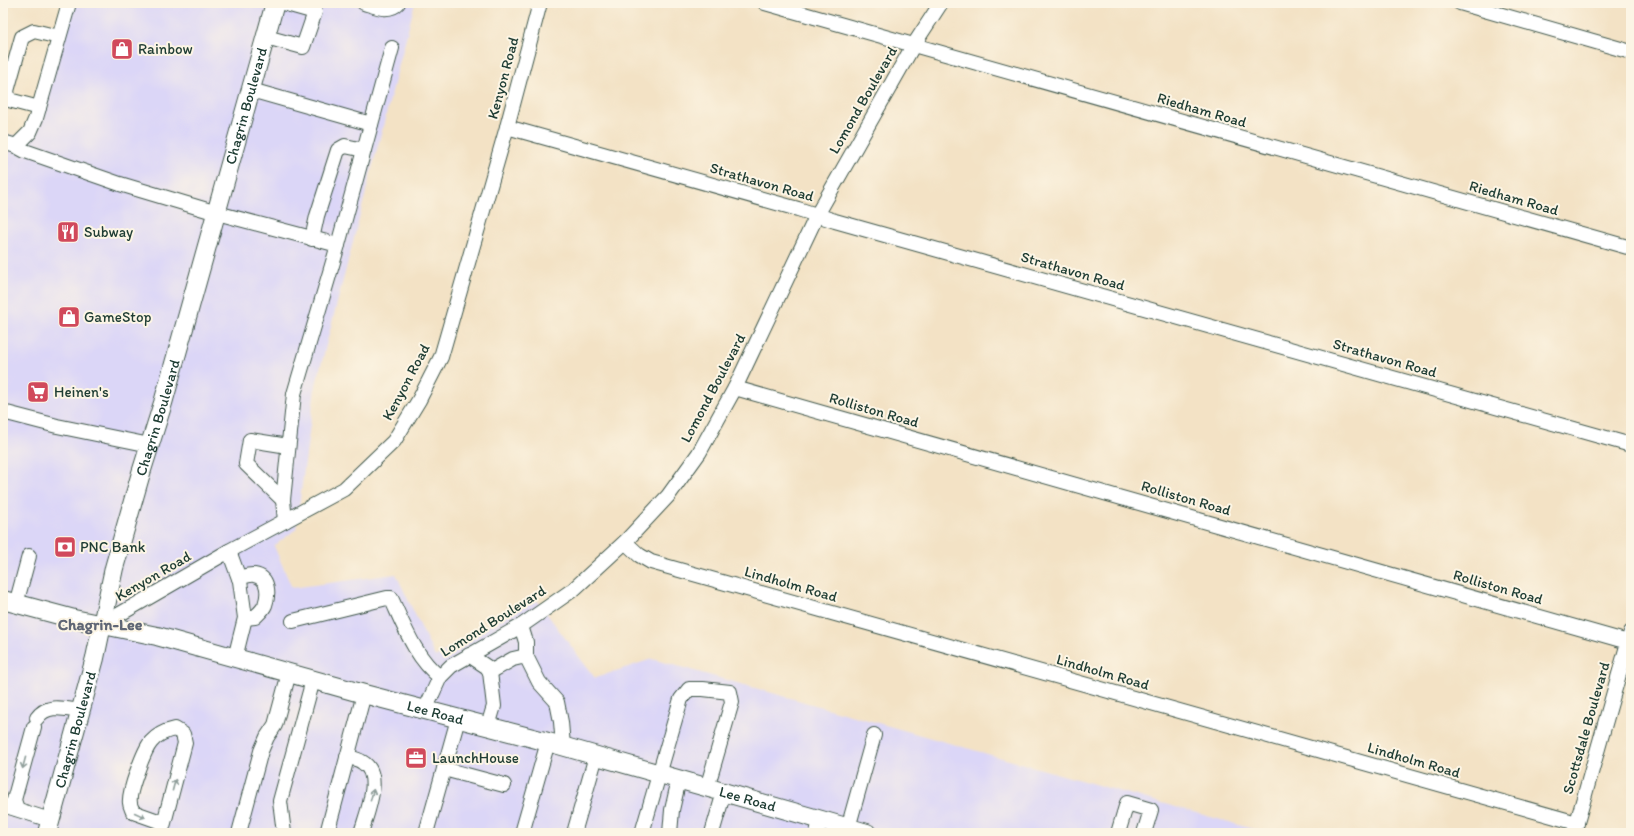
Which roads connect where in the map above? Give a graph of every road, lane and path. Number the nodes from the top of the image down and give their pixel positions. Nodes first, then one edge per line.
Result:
1 (69, 3) edge
2 (276, 3) edge
3 (283, 3) edge
4 (364, 3) edge
5 (398, 3) edge
6 (540, 3) edge
7 (765, 3) edge
8 (941, 3) edge
9 (1460, 3) edge
10 (59, 37) junction
11 (266, 37) junction
12 (913, 46) junction
13 (392, 48) dead end
14 (1631, 52) edge
15 (251, 90) junction
16 (39, 108) junction
17 (371, 124) junction
18 (507, 127) junction
19 (10, 144) edge
20 (364, 150) junction
21 (217, 213) junction
22 (817, 215) junction
23 (312, 239) junction
24 (338, 245) junction
25 (1631, 248) edge
26 (735, 388) junction
27 (3, 412) edge
28 (150, 445) junction
29 (1631, 445) edge
30 (288, 446) junction
31 (283, 500) junction
32 (285, 521) junction
33 (625, 542) junction
34 (229, 552) junction
35 (29, 556) dead end
36 (239, 578) junction
37 (10, 602) edge
38 (245, 618) junction
39 (293, 620) dead end
40 (101, 625) junction
41 (521, 626) junction
42 (1630, 637) edge
43 (469, 655) junction
44 (526, 656) junction
45 (235, 658) junction
46 (490, 672) junction
47 (289, 673) junction
48 (440, 677) junction
49 (313, 680) junction
50 (364, 694) junction
51 (425, 710) junction
52 (81, 711) junction
53 (458, 719) junction
54 (488, 726) junction
55 (874, 736) dead end
56 (556, 744) junction
57 (596, 756) junction
58 (347, 757) junction
59 (444, 769) junction
60 (660, 774) junction
61 (679, 780) junction
62 (504, 785) dead end
63 (715, 790) junction
64 (11, 805) edge
65 (818, 826) edge
66 (162, 828) edge
67 (848, 828) junction
68 (1576, 828) edge
69 (48, 830) edge
70 (239, 833) edge
71 (284, 833) edge
72 (327, 833) edge
73 (361, 833) edge
74 (426, 833) edge
75 (522, 833) edge
76 (574, 833) edge
77 (642, 833) edge
78 (670, 833) edge
79 (712, 833) edge
80 (867, 833) edge
81 (1118, 833) edge
82 (1144, 833) edge

1 - 10 street
2 - 11 main road, Chagrin Boulevard
3 - 11 street
4 - 5 street
6 - 18 street, Kenyon Road
7 - 12 street, Riedham Road
8 - 12 street, Lomond Boulevard
9 - 14 street
10 - 16 street
10 - 16 street
11 - 15 main road, Chagrin Boulevard
12 - 22 street, Lomond Boulevard
12 - 25 street, Riedham Road
13 - 17 street
15 - 17 street
15 - 21 main road, Chagrin Boulevard
16 - 19 street
17 - 20 street
18 - 22 street, Strathavon Road
18 - 32 street, Kenyon Road
19 - 21 street
20 - 23 street
20 - 24 street
21 - 23 street
21 - 28 main road, Chagrin Boulevard
22 - 26 street, Lomond Boulevard
22 - 29 street, Strathavon Road
23 - 24 street
24 - 30 street
26 - 33 street, Lomond Boulevard
26 - 42 street, Rolliston Road
27 - 28 street
28 - 40 main road, Chagrin Boulevard
30 - 31 street
30 - 31 street
31 - 32 street
32 - 34 street, Kenyon Road
33 - 41 street, Lomond Boulevard
33 - 68 street, Lindholm Road
34 - 36 street
34 - 40 street, Kenyon Road
35 - 37 street
36 - 38 street
36 - 38 street
37 - 40 main road, Lee Road
38 - 45 street
39 - 48 street
40 - 45 main road, Lee Road
40 - 52 main road, Chagrin Boulevard
41 - 43 street, Lomond Boulevard
41 - 44 street
42 - 68 street, Scottsdale Boulevard
43 - 46 street
43 - 48 street, Lomond Boulevard
44 - 46 street
44 - 56 street
45 - 47 main road, Lee Road
46 - 54 street
47 - 49 main road, Lee Road
47 - 70 street
48 - 51 street, Lomond Boulevard
49 - 50 main road, Lee Road
49 - 71 street
50 - 51 main road, Lee Road
50 - 58 street
51 - 53 main road, Lee Road
52 -> 64 street
52 - 69 main road, Chagrin Boulevard
53 - 54 main road, Lee Road
53 - 59 street
54 - 56 main road, Lee Road
55 - 67 street
56 - 57 main road, Lee Road
56 - 75 street
57 - 60 main road, Lee Road
57 - 76 street
58 - 72 street
73 -> 58 street
59 - 62 street
59 - 74 street
60 - 61 main road, Lee Road
60 - 63 street
60 - 77 street
61 - 63 main road, Lee Road
61 - 78 street
63 - 65 main road, Lee Road
63 - 79 street
64 - 69 street
65 - 67 main road, Lee Road
66 -> 66 street
67 - 80 main road, Lee Road
81 - 82 street

